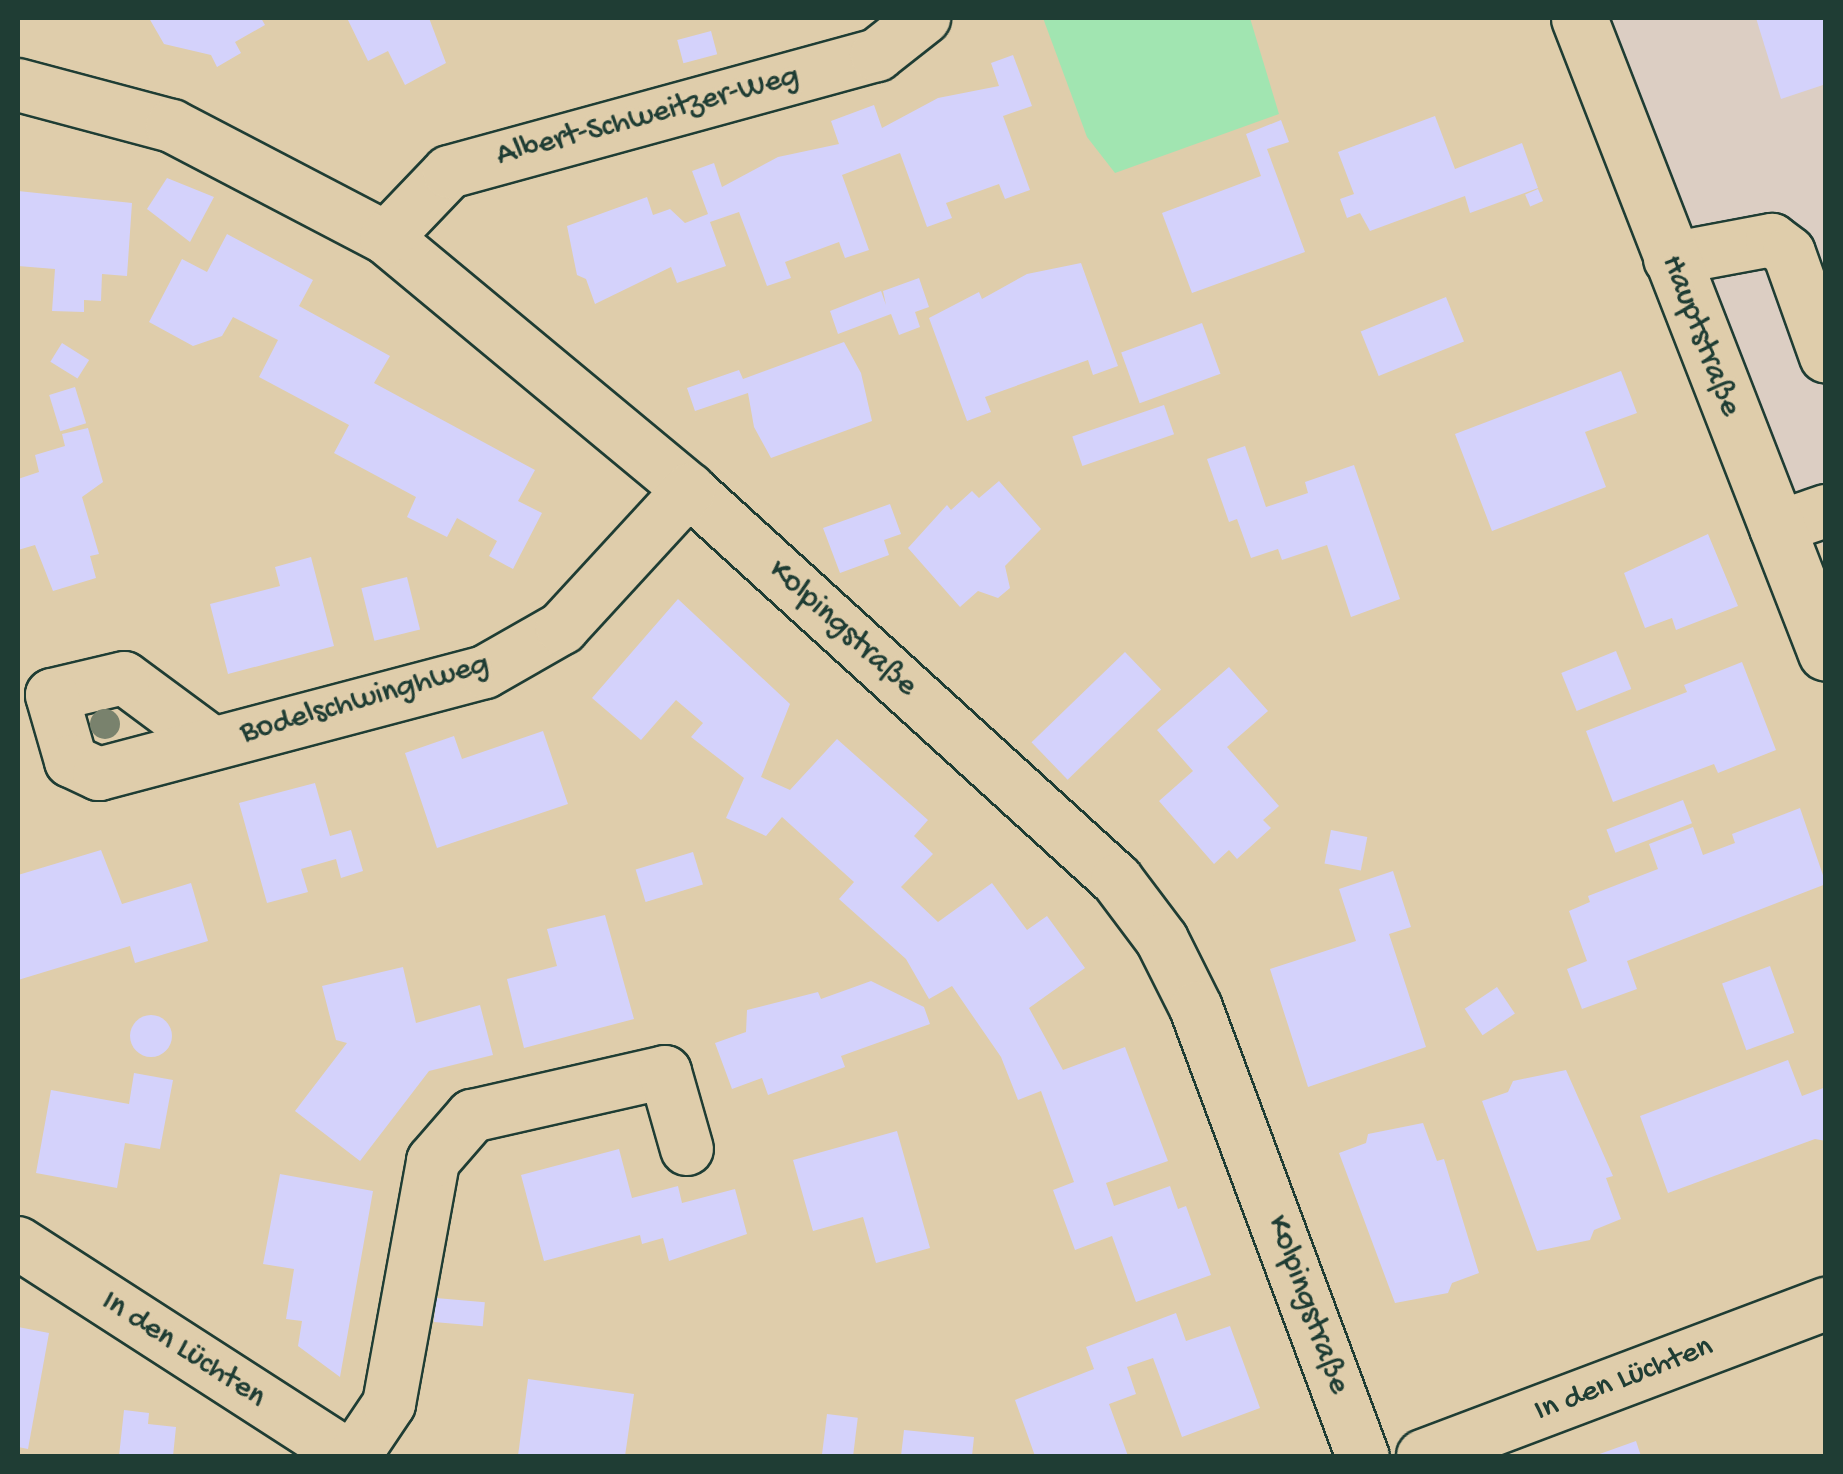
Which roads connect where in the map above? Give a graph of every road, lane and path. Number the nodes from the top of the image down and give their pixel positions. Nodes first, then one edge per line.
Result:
1 (924, 18) edge
2 (1579, 18) edge
3 (18, 84) edge
4 (386, 238) junction
5 (1670, 259) junction
6 (1826, 357) edge
7 (689, 490) junction
8 (1801, 520) edge
9 (1826, 653) edge
10 (212, 743) dead end
11 (688, 1150) dead end
12 (18, 1243) edge
13 (1826, 1304) edge
14 (352, 1456) edge
15 (1363, 1456) edge
16 (1423, 1456) edge

1 - 4 street, Albert-Schweitzer-Weg
2 - 5 main road, Hauptstraße
3 - 4 street, Kolpingstraße
4 - 7 street, Kolpingstraße
5 - 6 street
5 - 8 main road, Hauptstraße
7 - 10 street, Bodelschwinghweg
7 - 15 street, Kolpingstraße
8 - 9 main road, Hauptstraße
11 - 14 street
12 - 14 street, In den Lüchten
13 - 16 street, In den Lüchten

